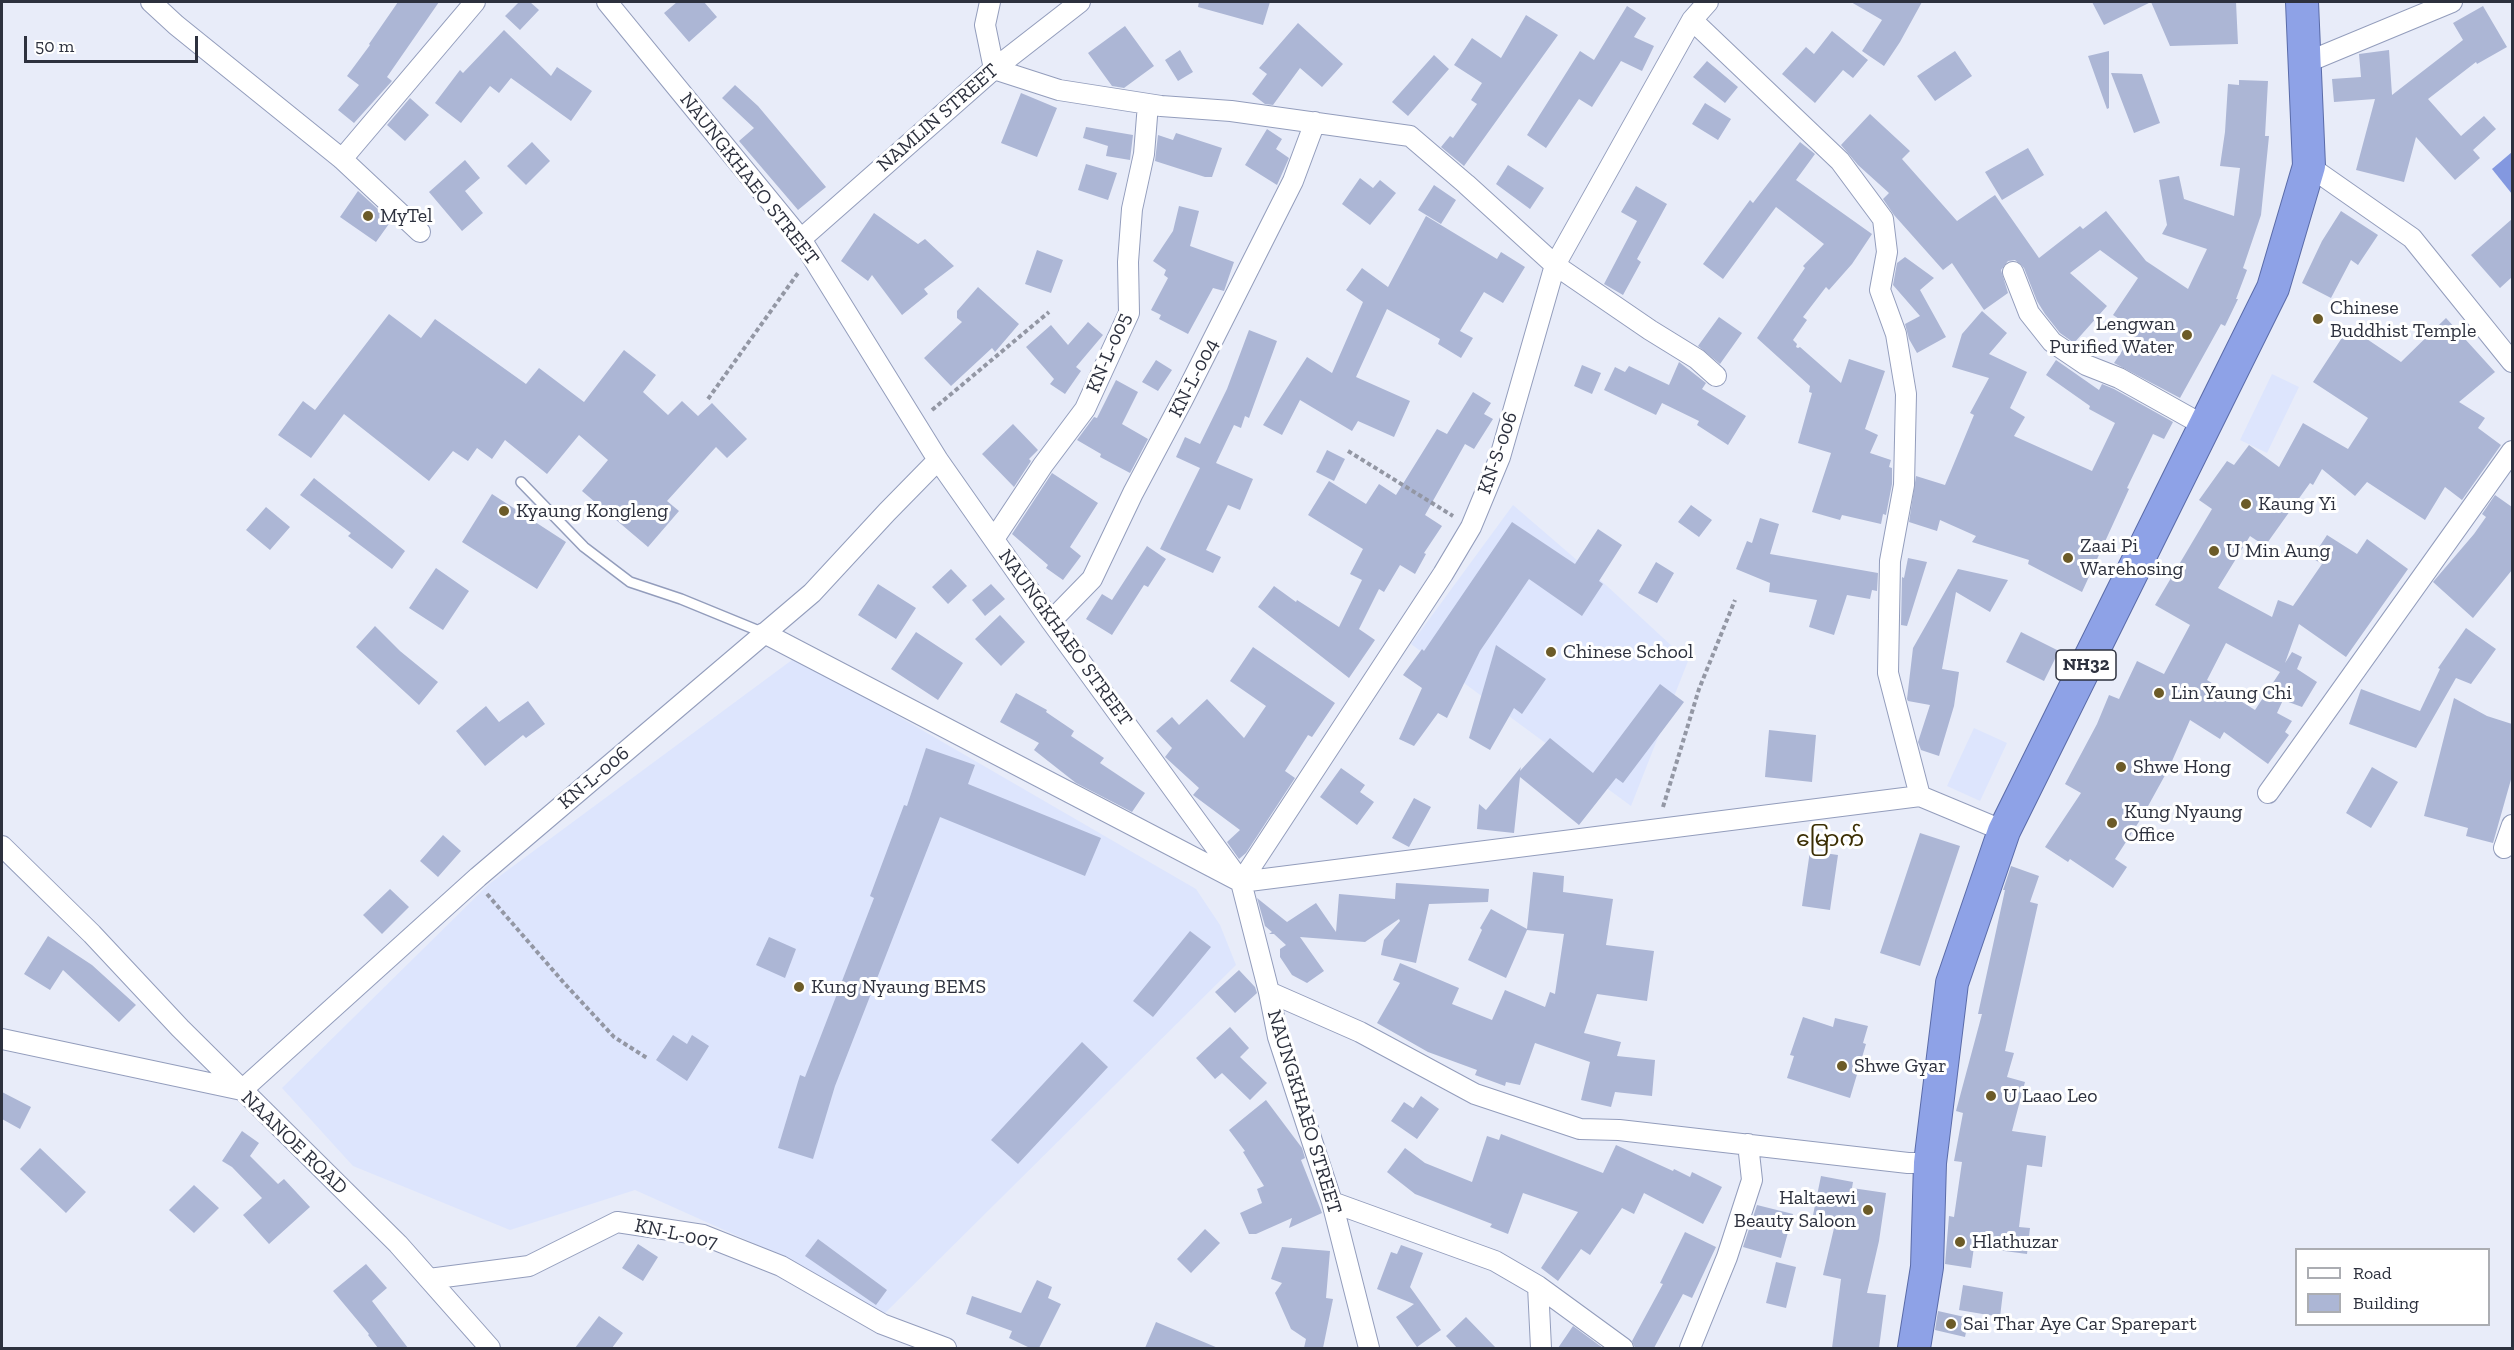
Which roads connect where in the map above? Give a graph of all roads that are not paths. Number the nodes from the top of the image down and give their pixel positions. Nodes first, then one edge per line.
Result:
1 (151, 2) edge
2 (476, 2) edge
3 (607, 2) edge
4 (990, 2) edge
5 (1080, 2) edge
6 (1708, 2) edge
7 (2302, 2) edge
8 (2452, 2) edge
9 (1692, 20) junction
10 (2305, 63) junction
11 (994, 69) junction
12 (1148, 104) junction
13 (1315, 122) junction
14 (342, 159) junction
15 (2309, 166) junction
16 (420, 232) dead end
17 (806, 247) junction
18 (1555, 265) junction
19 (2013, 272) dead end
20 (2512, 362) edge
21 (1716, 376) dead end
22 (2203, 425) junction
23 (2512, 451) edge
24 (938, 460) junction
25 (521, 482) dead end
26 (994, 539) junction
27 (1051, 621) junction
28 (764, 633) junction
29 (2268, 793) dead end
30 (1920, 796) junction
31 (2512, 825) edge
32 (2004, 831) junction
33 (2, 846) edge
34 (2504, 848) dead end
35 (1241, 882) junction
36 (1269, 992) junction
37 (2, 1039) edge
38 (242, 1089) junction
39 (1748, 1144) junction
40 (1930, 1163) junction
41 (1332, 1202) junction
42 (429, 1280) junction
43 (1538, 1286) junction
44 (490, 1348) edge
45 (945, 1348) edge
46 (1370, 1348) edge
47 (1542, 1348) edge
48 (1623, 1348) edge
49 (1690, 1348) edge
50 (1914, 1348) edge

1 - 14 street
2 - 14 street
3 - 17 street, NAUNGKHAEO STREET
4 - 11 street
5 - 11 street, NAMLIN STREET
6 - 9 street, KN-S-006
7 - 10 highway, NH32
8 - 10 street
9 - 18 street, KN-S-006
9 - 30 street
10 - 15 highway, NH32
11 - 12 street
11 - 17 street, NAMLIN STREET
12 - 13 street
12 - 26 street, KN-L-005
13 - 18 street
13 - 27 street, KN-L-004
14 - 16 street
15 - 20 street
15 - 22 highway, NH32
17 - 24 street, NAUNGKHAEO STREET
18 - 21 street
18 - 35 street, KN-S-006
19 - 22 street
22 - 32 highway, NH32
23 - 29 street
24 - 26 street, NAUNGKHAEO STREET
24 - 28 street, KN-L-006
25 - 28 lane
26 - 27 street, NAUNGKHAEO STREET
27 - 35 street, NAUNGKHAEO STREET
28 - 35 street
28 - 38 street, KN-L-006
30 - 32 street
30 - 35 street
31 - 34 street
32 - 40 highway, NH32
33 - 38 street
35 - 36 street, NAUNGKHAEO STREET
36 - 39 street
36 - 41 street, NAUNGKHAEO STREET
37 - 38 street, NAANOE ROAD
38 - 42 street, NAANOE ROAD
39 - 40 street
39 - 49 street
40 - 50 highway, NH32
41 - 43 street
41 - 46 street, NAUNGKHAEO STREET
42 - 44 street, NAANOE ROAD
42 - 45 street, KN-L-007
43 - 47 street
43 - 48 street

